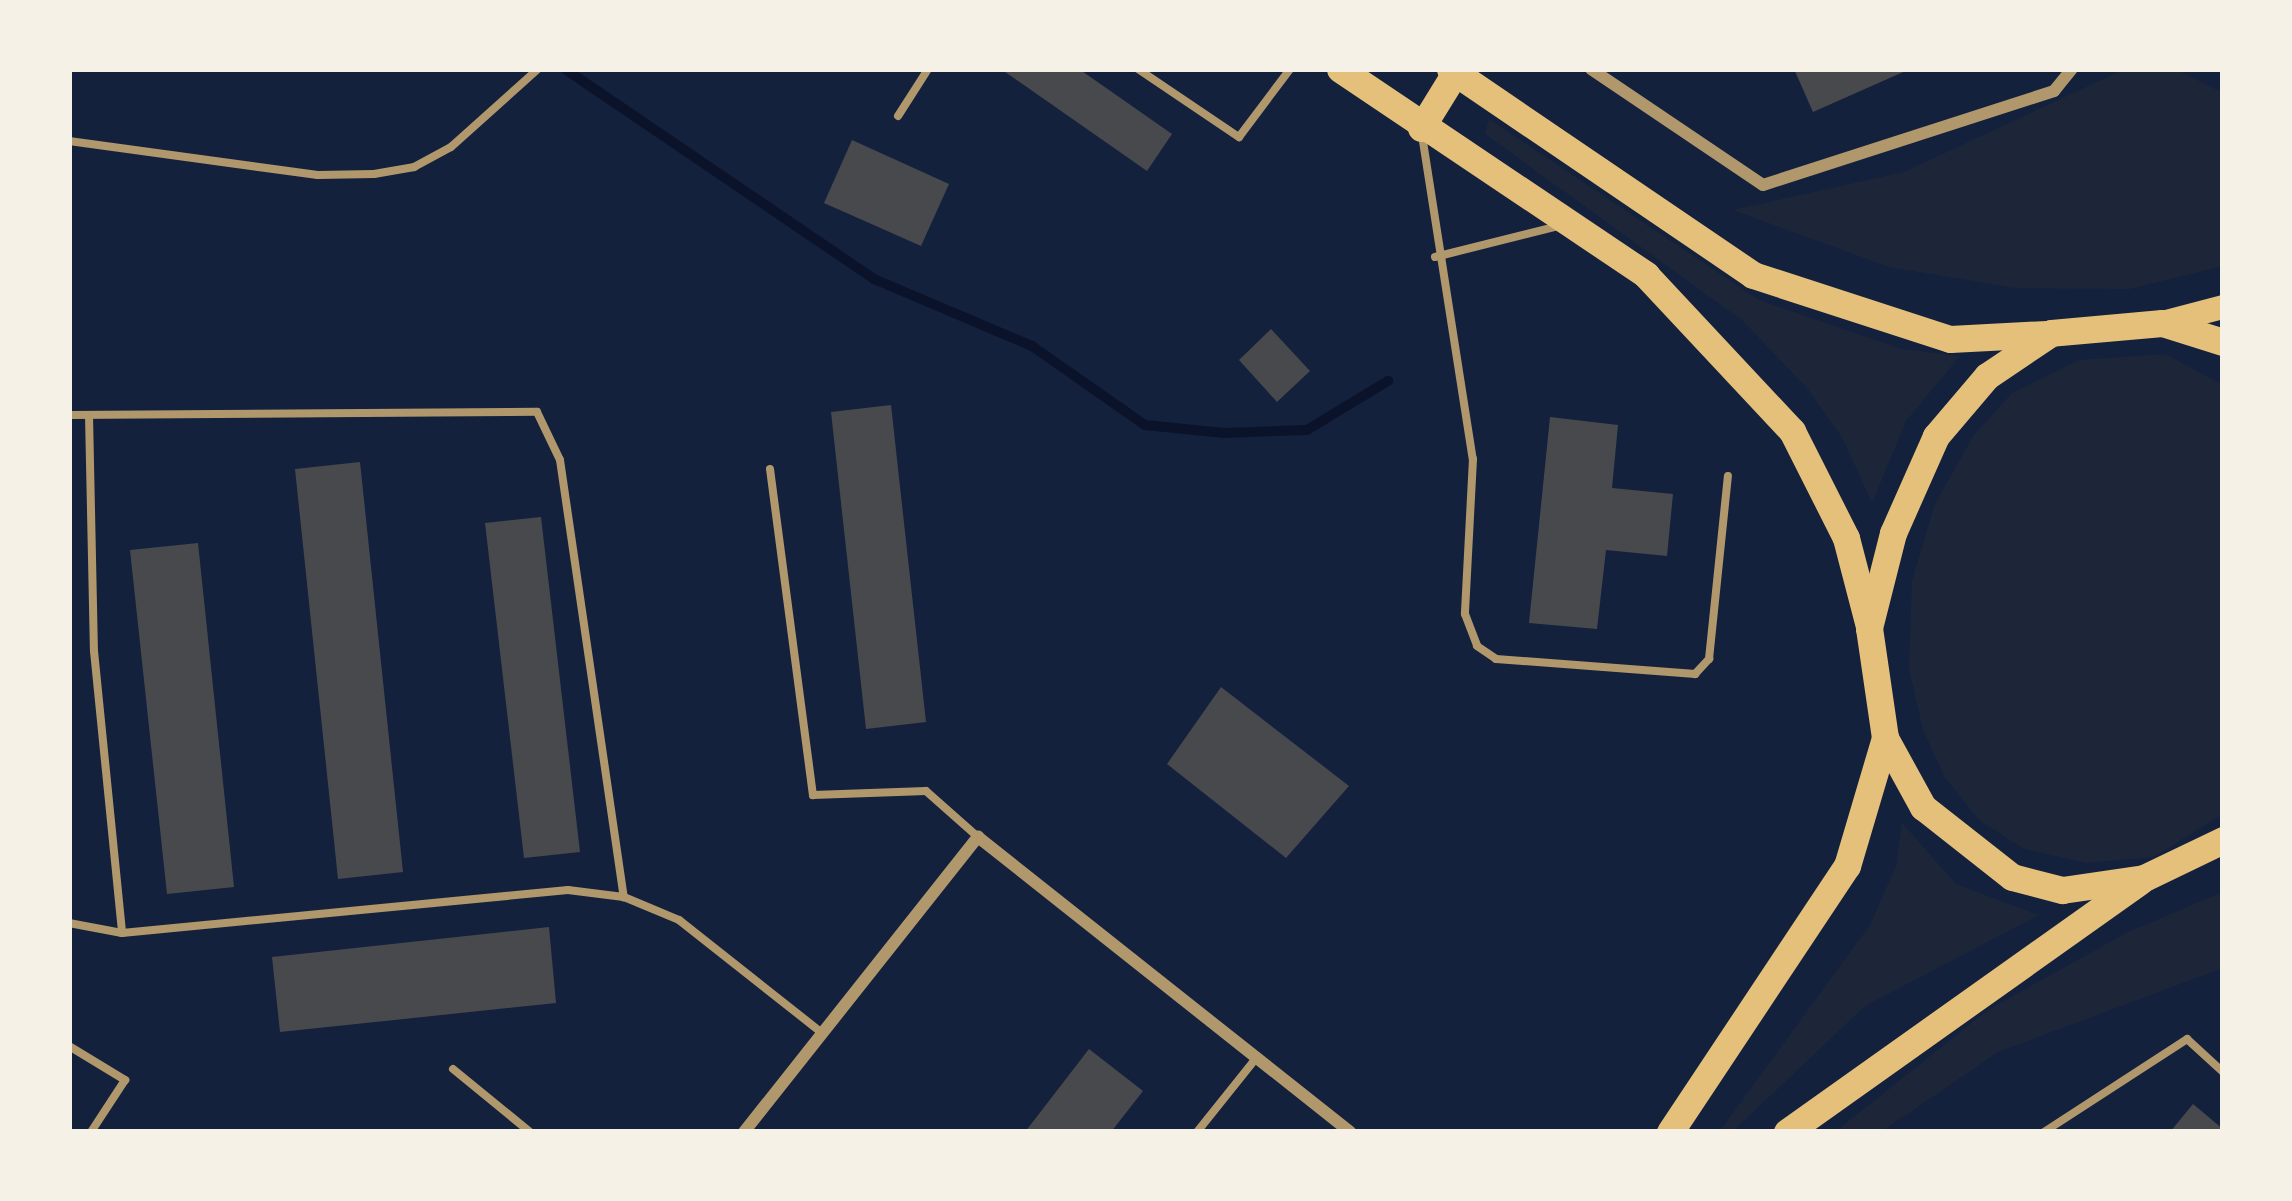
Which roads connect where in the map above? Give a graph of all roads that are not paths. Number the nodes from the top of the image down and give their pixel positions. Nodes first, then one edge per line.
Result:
1 (538, 69) edge
2 (928, 69) edge
3 (1138, 69) edge
4 (1290, 69) edge
5 (1340, 69) edge
6 (1591, 69) edge
7 (2072, 69) edge
8 (1453, 71) edge
9 (898, 116) dead end
10 (1421, 128) junction
11 (69, 141) edge
12 (1568, 224) junction
13 (1435, 256) junction
14 (2223, 307) edge
15 (2162, 323) junction
16 (2051, 333) junction
17 (2223, 342) edge
18 (69, 415) edge
19 (89, 416) junction
20 (770, 469) dead end
21 (1728, 476) dead end
22 (1869, 628) junction
23 (1885, 737) junction
24 (978, 837) junction
25 (2223, 840) edge
26 (2144, 878) junction
27 (624, 898) junction
28 (69, 923) edge
29 (122, 933) junction
30 (822, 1033) junction
31 (69, 1046) edge
32 (1258, 1056) junction
33 (453, 1069) dead end
34 (2223, 1072) edge
35 (92, 1132) edge
36 (530, 1132) edge
37 (744, 1132) edge
38 (1197, 1132) edge
39 (1350, 1132) edge
40 (1670, 1132) edge
41 (1787, 1132) edge
42 (2044, 1132) edge

1 - 11 lane
2 - 9 lane
3 - 4 lane
5 - 10 highway
6 - 7 street
8 - 10 highway
8 - 16 highway
10 - 12 highway
10 - 13 lane
12 - 13 lane
12 - 22 highway
13 - 21 lane
14 - 15 main road
15 - 16 highway
15 - 17 highway
16 - 22 highway
18 - 19 lane
19 - 27 lane
19 - 29 lane
20 - 24 lane
22 - 23 highway
23 - 26 highway
23 - 40 highway
24 - 30 street
24 - 32 street
25 - 26 highway
26 - 41 highway
27 - 29 lane
27 - 30 lane
28 - 29 lane
30 - 37 street
31 - 35 lane
32 - 38 lane
32 - 39 street
33 - 36 lane
34 - 42 lane

